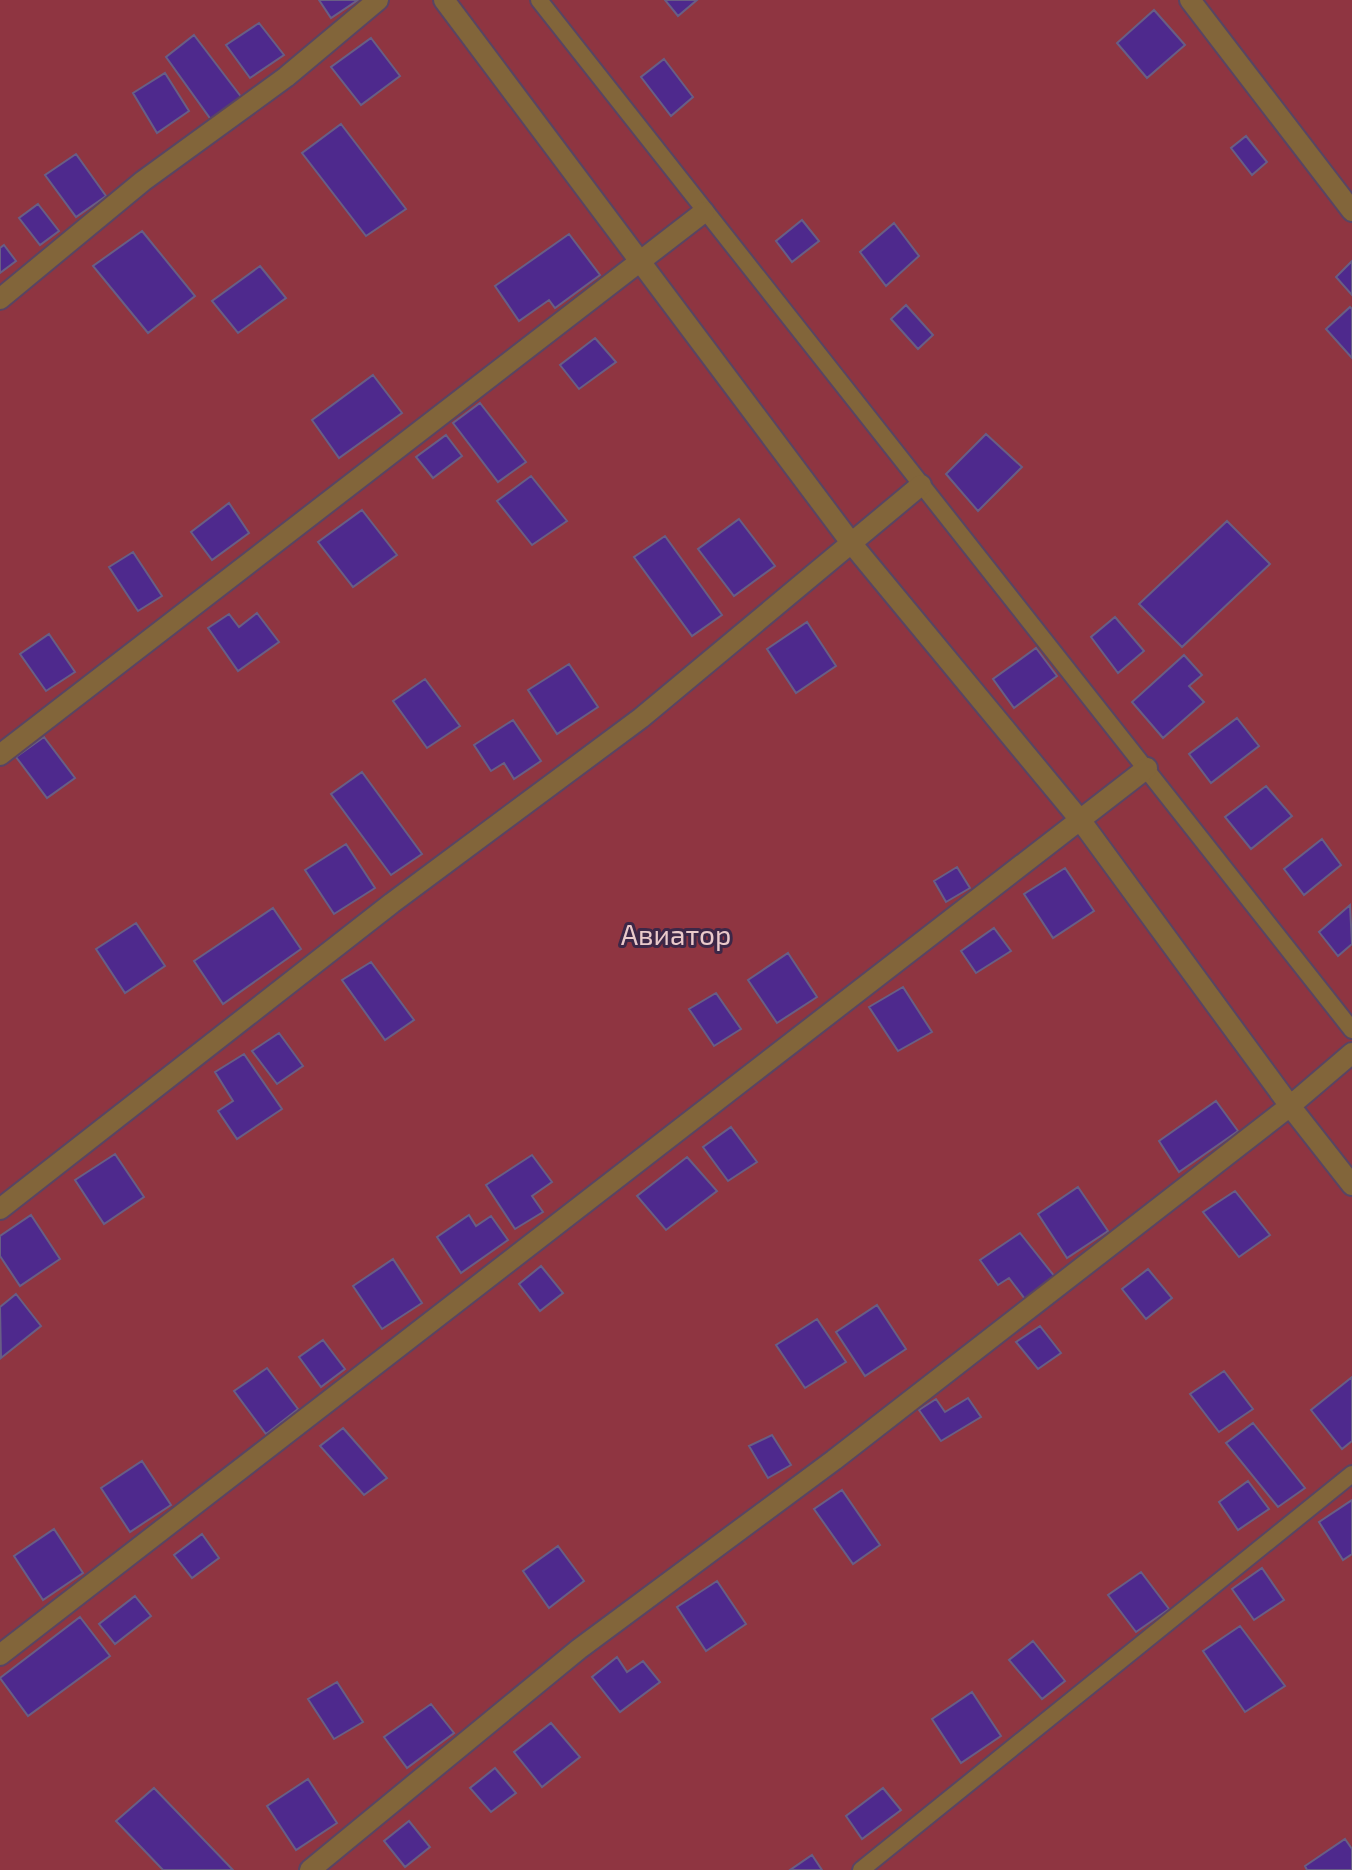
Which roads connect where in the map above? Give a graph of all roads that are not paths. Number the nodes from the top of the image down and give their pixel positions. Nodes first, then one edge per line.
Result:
1 (378, 0) edge
2 (444, 0) edge
3 (539, 0) edge
4 (1190, 0) edge
5 (1352, 211) edge
6 (704, 212) junction
7 (640, 262) junction
8 (0, 299) edge
9 (921, 485) junction
10 (852, 544) junction
11 (0, 755) edge
12 (1147, 768) junction
13 (1081, 821) junction
14 (1352, 1030) edge
15 (1352, 1053) edge
16 (1290, 1106) junction
17 (1352, 1185) edge
18 (0, 1209) edge
19 (1352, 1474) edge
20 (0, 1655) edge
21 (310, 1870) edge
22 (861, 1870) edge

1 - 8 street
2 - 7 street
3 - 6 lane
4 - 5 street
6 - 7 street
6 - 9 lane
7 - 10 street
7 - 11 street
9 - 10 street
9 - 12 lane
10 - 13 street
10 - 18 street
12 - 13 street
12 - 14 lane
13 - 16 street
13 - 20 street
15 - 16 street
16 - 17 street
16 - 21 street
19 - 22 lane

